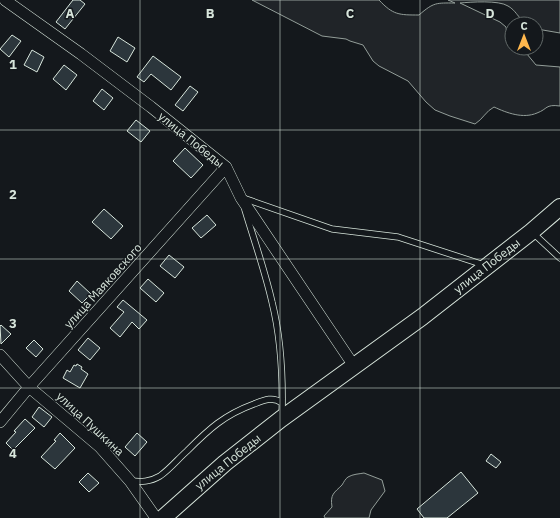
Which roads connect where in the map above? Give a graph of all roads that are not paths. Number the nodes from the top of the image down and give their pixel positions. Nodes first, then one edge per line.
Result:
1 (5, 0) edge
2 (226, 167) junction
3 (241, 198) junction
4 (560, 207) edge
5 (531, 232) junction
6 (560, 258) edge
7 (487, 266) junction
8 (0, 356) edge
9 (354, 366) junction
10 (29, 387) junction
11 (282, 403) junction
12 (281, 419) junction
13 (0, 422) edge
14 (130, 481) junction
15 (156, 518) edge
16 (163, 518) edge

1 - 2 street, улица Победы
2 - 3 street, улица Победы
2 - 10 street, улица Маяковского
3 - 7 lane
3 - 9 street, улица Победы
3 - 11 lane
4 - 5 street, улица Победы
5 - 6 lane
5 - 7 street, улица Победы
7 - 9 street, улица Победы
8 - 10 street, улица Пушкина
9 - 12 street, улица Победы
10 - 13 street, улица Маяковского
10 - 14 street, улица Пушкина
11 - 12 lane
11 - 14 lane
12 - 16 street, улица Победы
14 - 15 street, улица Пушкина

